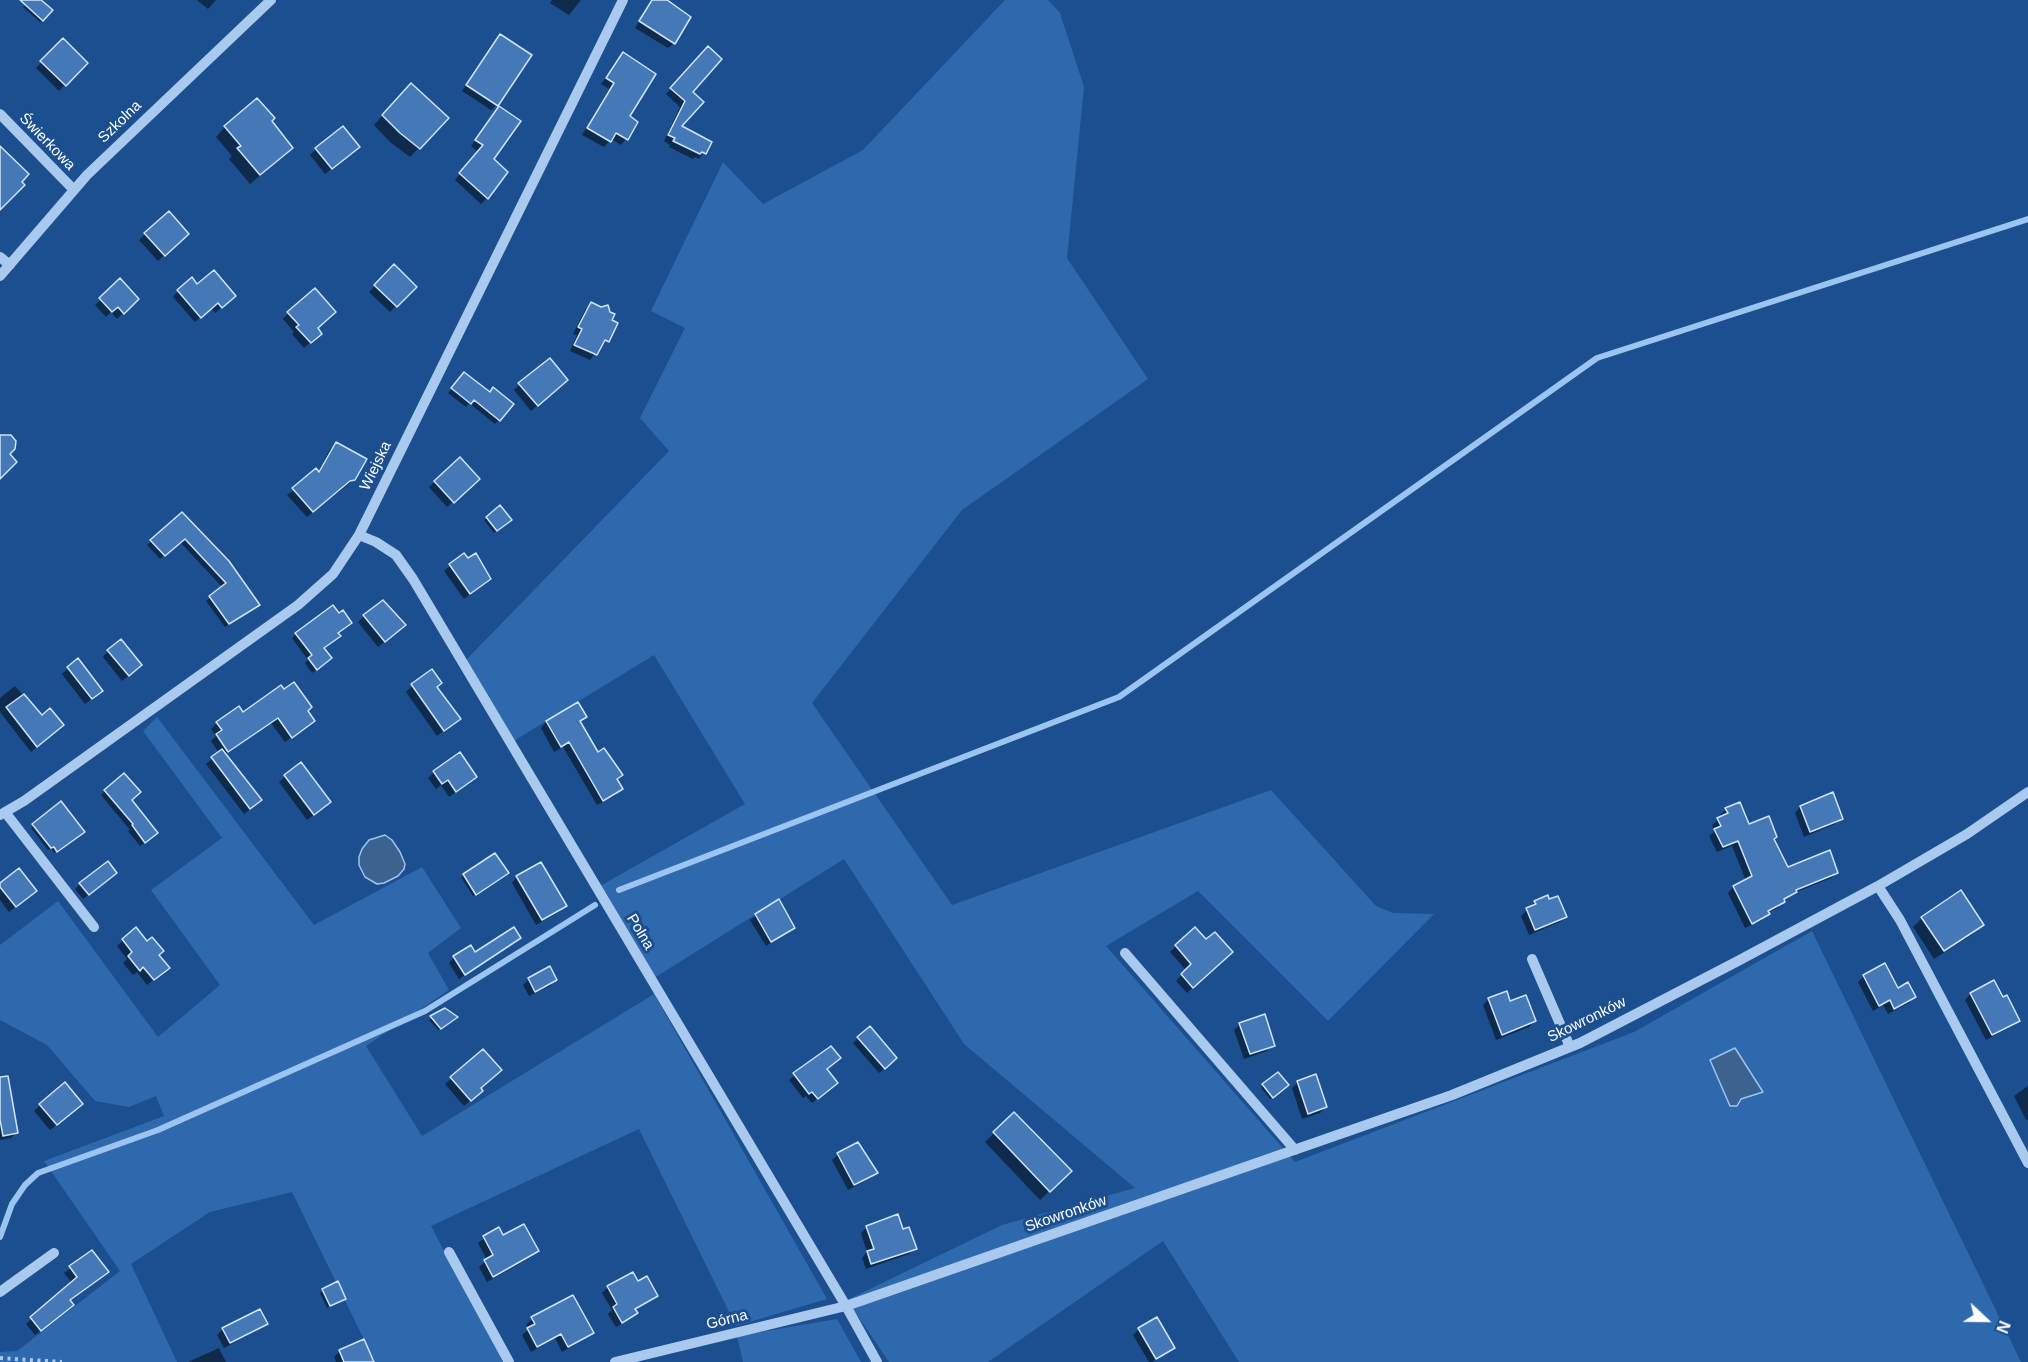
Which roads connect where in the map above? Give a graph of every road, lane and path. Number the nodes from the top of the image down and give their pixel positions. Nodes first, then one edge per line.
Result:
1 (271, 0) edge
2 (622, 0) edge
3 (0, 114) edge
4 (74, 190) junction
5 (0, 257) edge
6 (10, 265) junction
7 (0, 276) edge
8 (359, 535) junction
9 (2028, 792) edge
10 (2, 814) edge
11 (1878, 886) junction
12 (94, 927) dead end
13 (1125, 953) dead end
14 (1532, 958) dead end
15 (1570, 1047) junction
16 (1295, 1150) junction
17 (2028, 1163) edge
18 (449, 1252) dead end
19 (54, 1253) dead end
20 (0, 1292) edge
21 (846, 1306) junction
22 (0, 1358) edge
23 (62, 1362) edge
24 (509, 1362) edge
25 (615, 1362) edge
26 (877, 1362) edge

1 - 4 street, Szkolna
2 - 8 street, Wiejska
3 - 4 street, Świerkowa
4 - 6 street, Szkolna
5 - 6 street
6 - 7 street, Szkolna
8 - 10 street, Wiejska
8 - 21 street, Polna
9 - 11 street, Skowronków
10 - 12 street
11 - 15 street, Skowronków
11 - 17 street
13 - 16 street
14 - 15 street
15 - 16 street, Skowronków
16 - 21 street, Skowronków
18 - 24 street
19 - 20 street
21 - 25 street, Górna
21 - 26 street, Polna
22 - 23 path

